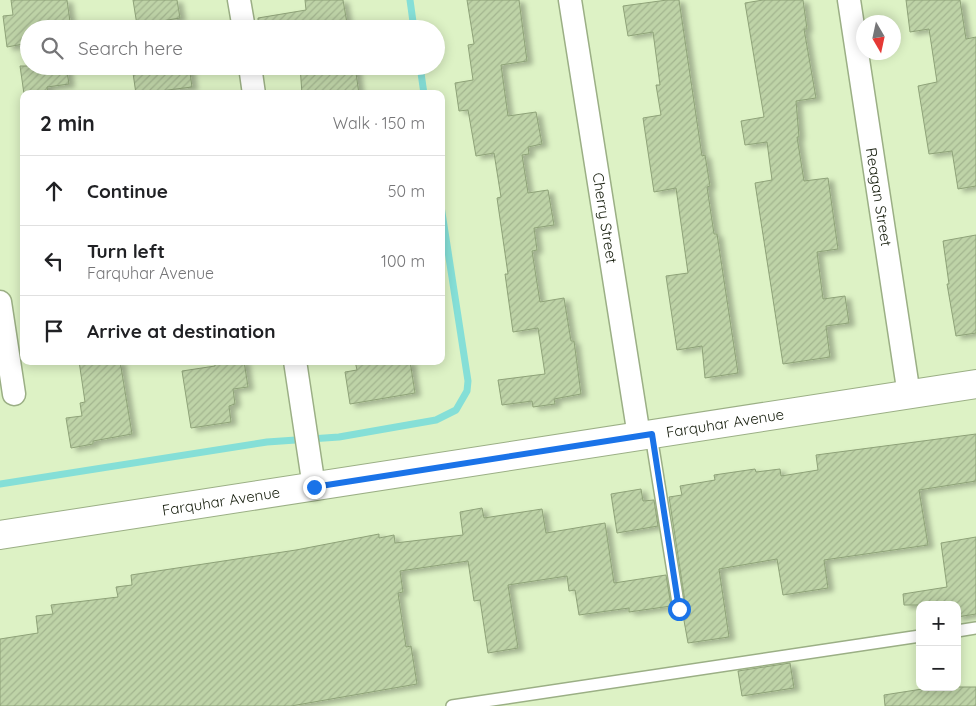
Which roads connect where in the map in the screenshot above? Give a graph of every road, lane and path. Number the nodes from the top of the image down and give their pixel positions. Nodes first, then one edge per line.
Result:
1 (239, 0) edge
2 (570, 0) edge
3 (850, 0) edge
4 (242, 20) edge
5 (251, 75) edge
6 (253, 90) edge
7 (0, 302) edge
8 (296, 365) edge
9 (976, 384) edge
10 (14, 394) dead end
11 (909, 395) junction
12 (645, 435) junction
13 (314, 487) junction
14 (0, 535) edge
15 (679, 609) dead end
16 (976, 628) edge
17 (961, 630) edge
18 (916, 637) edge
19 (452, 706) edge

1 - 4 street
2 - 12 street, Cherry Street
3 - 11 street, Reagan Street
5 - 6 street
7 - 10 street
8 - 13 street
9 - 11 street, Farquhar Avenue
11 - 12 street, Farquhar Avenue
12 - 13 street, Farquhar Avenue
12 - 15 lane
13 - 14 street, Farquhar Avenue
16 - 17 lane
18 - 19 lane

